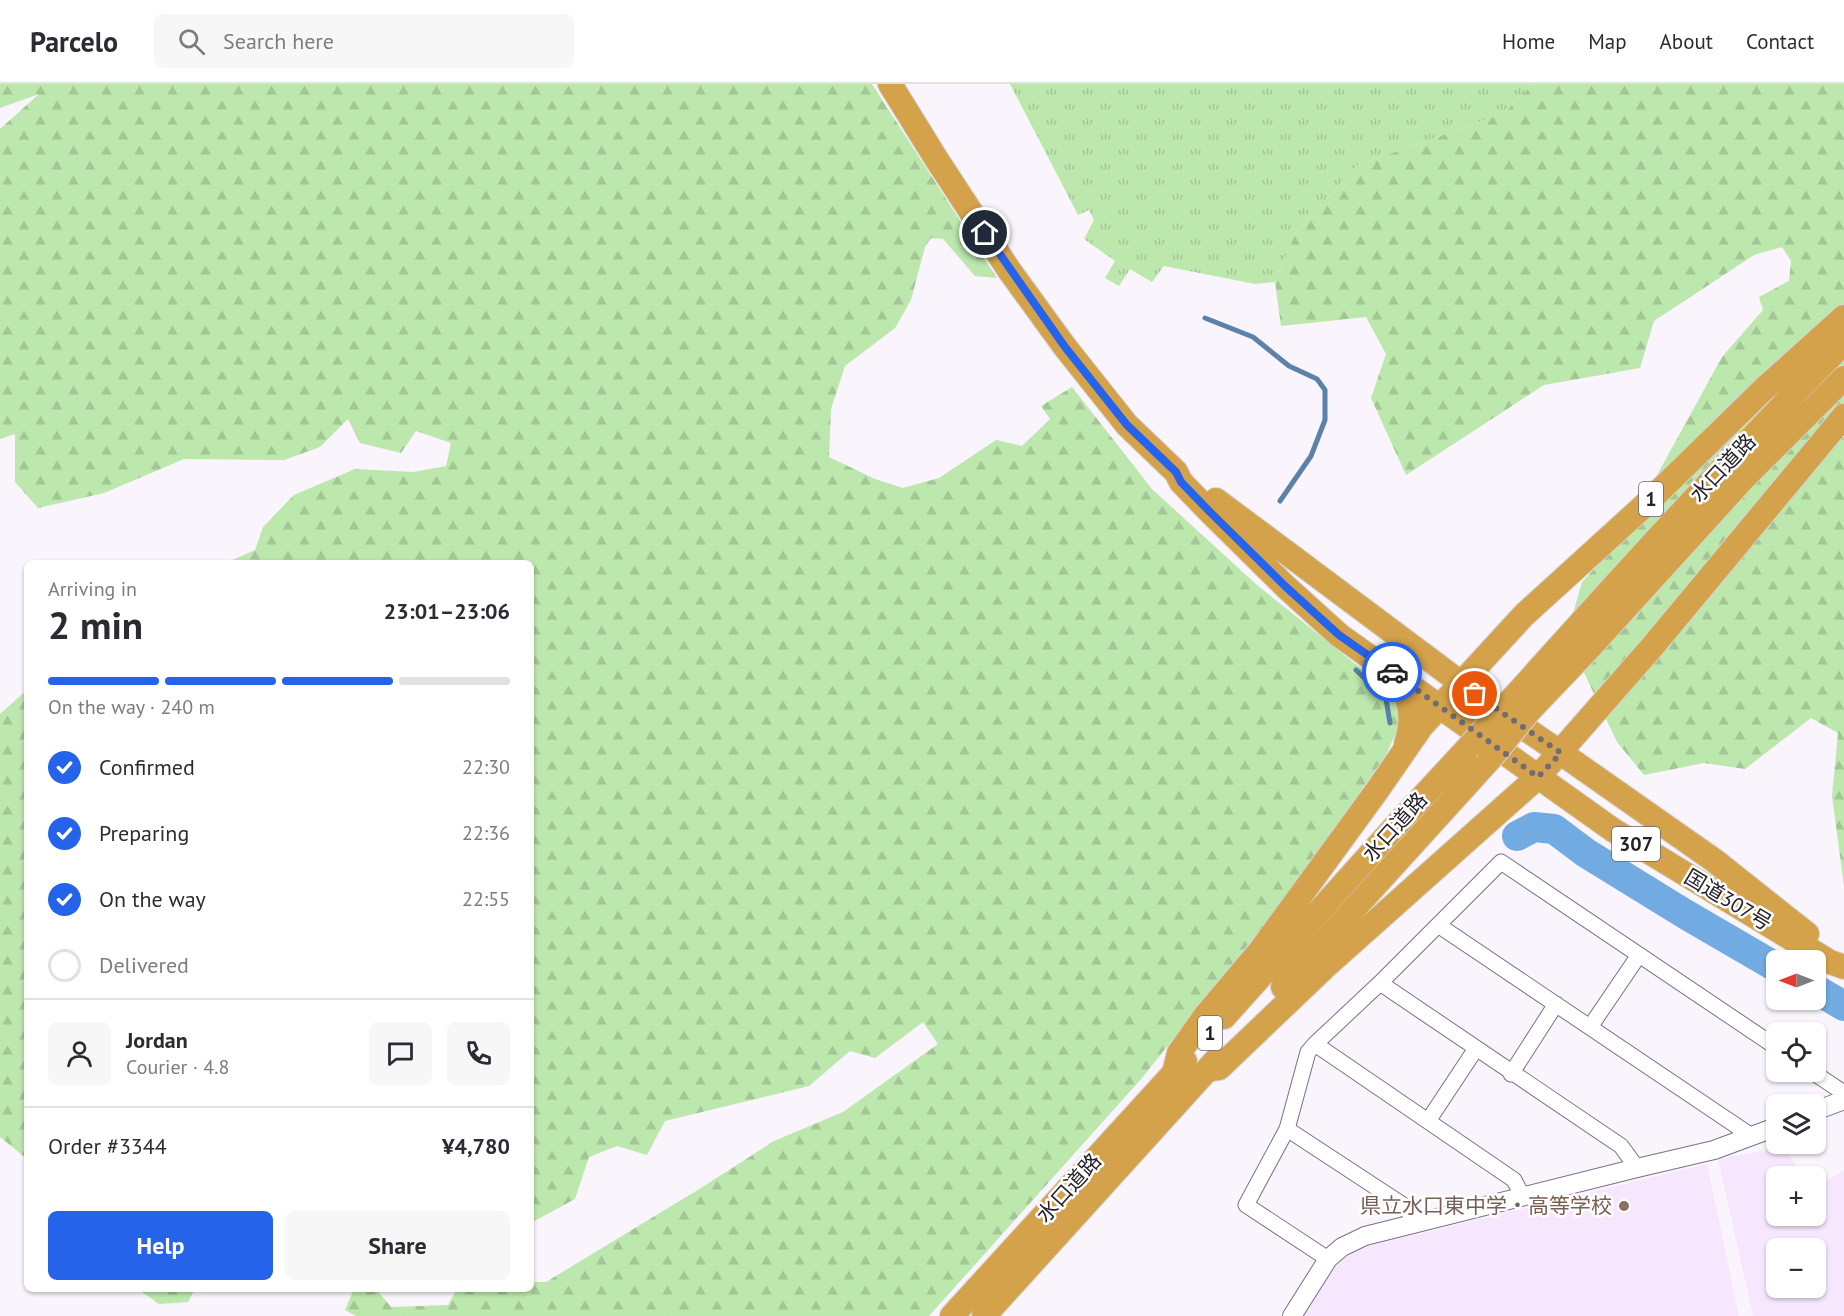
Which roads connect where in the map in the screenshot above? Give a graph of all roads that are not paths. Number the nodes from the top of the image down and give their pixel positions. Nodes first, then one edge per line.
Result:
1 (890, 84) edge
2 (1844, 317) edge
3 (1844, 343) edge
4 (1844, 378) edge
5 (1844, 416) edge
6 (1176, 472) junction
7 (1395, 674) junction
8 (1461, 683) junction
9 (1522, 704) junction
10 (1440, 706) junction
11 (1404, 750) junction
12 (1561, 753) junction
13 (1538, 777) junction
14 (1438, 925) junction
15 (1639, 955) junction
16 (1843, 966) edge
17 (1380, 984) junction
18 (1556, 1004) junction
19 (1590, 1027) junction
20 (1766, 1040) edge
21 (1314, 1044) junction
22 (1475, 1050) junction
23 (1207, 1071) junction
24 (1174, 1072) junction
25 (1511, 1074) junction
26 (1826, 1081) edge
27 (1844, 1093) edge
28 (1844, 1100) edge
29 (1826, 1107) edge
30 (1428, 1120) junction
31 (1287, 1129) junction
32 (1766, 1131) edge
33 (1753, 1137) junction
34 (1637, 1168) junction
35 (1523, 1197) junction
36 (1417, 1223) junction
37 (1328, 1259) junction
38 (952, 1316) edge
39 (984, 1316) edge
40 (1292, 1316) edge

1 - 6 highway, 307
2 - 8 highway, 1
3 - 9 highway, 水口道路 / 1
4 - 9 highway, 水口道路 / 1
5 - 12 highway, 1
6 - 7 highway, 307
6 - 8 highway, 307
7 - 10 highway, 307
7 - 11 highway
8 - 10 highway, 1
8 - 12 highway, 国道307号 / 307
9 - 23 highway, 水口道路 / 1, bridge
9 - 24 highway, 水口道路 / 1, bridge
10 - 11 highway, 1
10 - 13 highway, 国道307号 / 307
11 - 24 highway, 1
12 - 13 highway, 1
12 - 16 highway, 国道307号 / 307
13 - 16 highway, 国道307号 / 307
13 - 23 highway, 1
14 - 15 street
14 - 17 street
14 - 18 street
15 - 19 street
15 - 20 street
17 - 21 street
17 - 22 street
18 - 19 street
18 - 25 street
19 - 33 street
21 - 30 street
21 - 31 street
22 - 25 street
22 - 30 street
23 - 39 highway, 水口道路 / 1
24 - 38 highway, 水口道路 / 1
25 - 34 street
26 - 27 street
28 - 29 street
30 - 35 street
31 - 36 street
31 - 37 street
32 - 33 street
33 - 34 street
34 - 35 street
35 - 36 street
36 - 37 street
37 - 40 street

